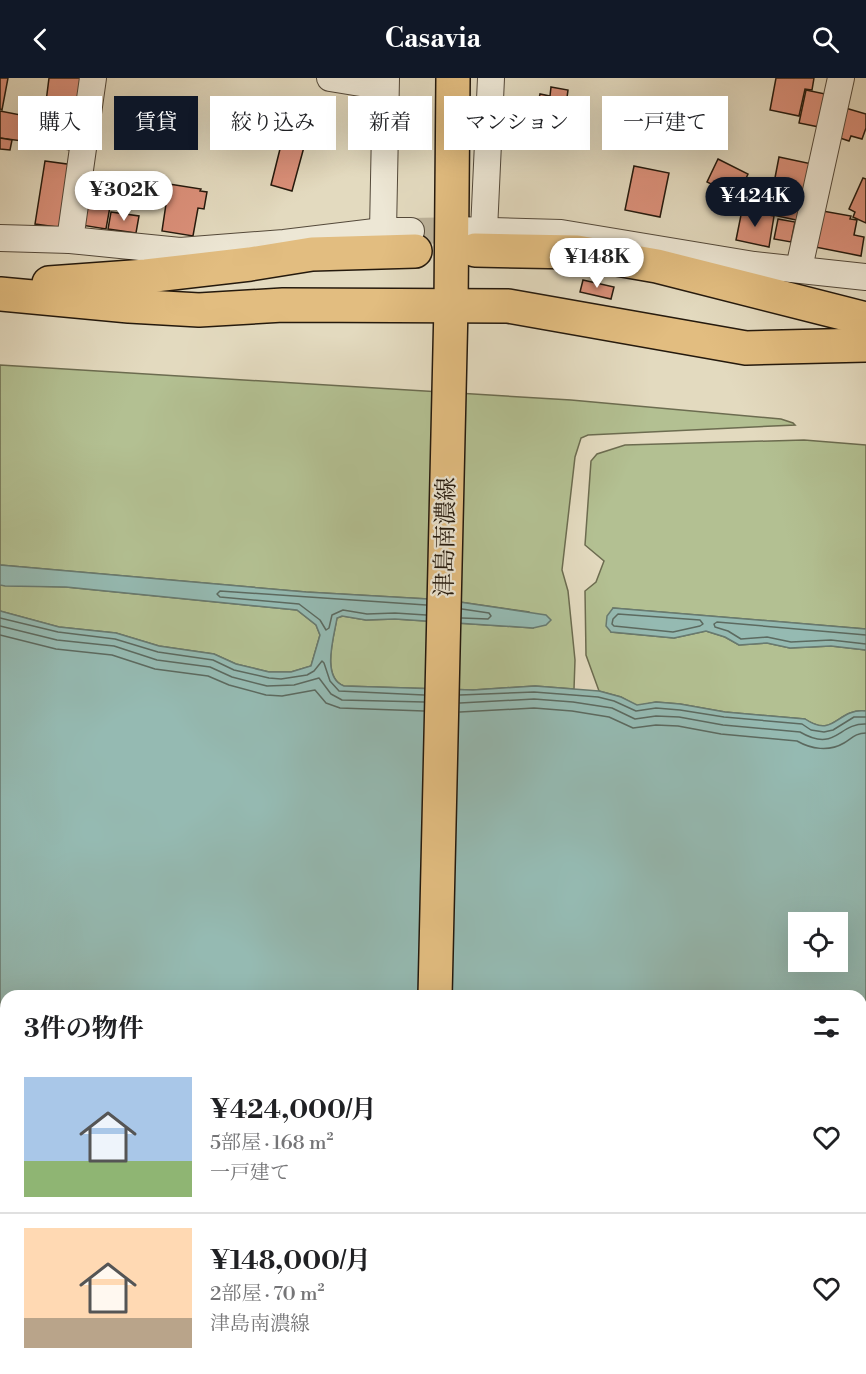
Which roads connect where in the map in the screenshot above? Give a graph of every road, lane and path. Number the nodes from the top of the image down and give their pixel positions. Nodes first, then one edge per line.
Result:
1 (93, 78) edge
2 (330, 78) edge
3 (453, 78) edge
4 (491, 78) edge
5 (841, 78) edge
6 (386, 83) edge
7 (383, 231) junction
8 (471, 236) junction
9 (0, 238) edge
10 (70, 240) junction
11 (413, 241) joint
12 (799, 268) junction
13 (866, 277) edge
14 (0, 287) edge
15 (0, 294) edge
16 (451, 306) junction
17 (866, 320) edge
18 (866, 345) edge
19 (435, 990) edge

1 - 10 street
2 - 6 street
3 - 16 main road, 津島南濃線
4 - 8 street
5 - 12 street
6 - 7 street
7 - 10 street
7 - 11 street
8 - 12 street
8 - 17 main road
9 - 10 street
11 - 14 main road
12 - 13 street
15 - 16 main road
16 - 18 main road
16 - 19 main road, 津島南濃線

